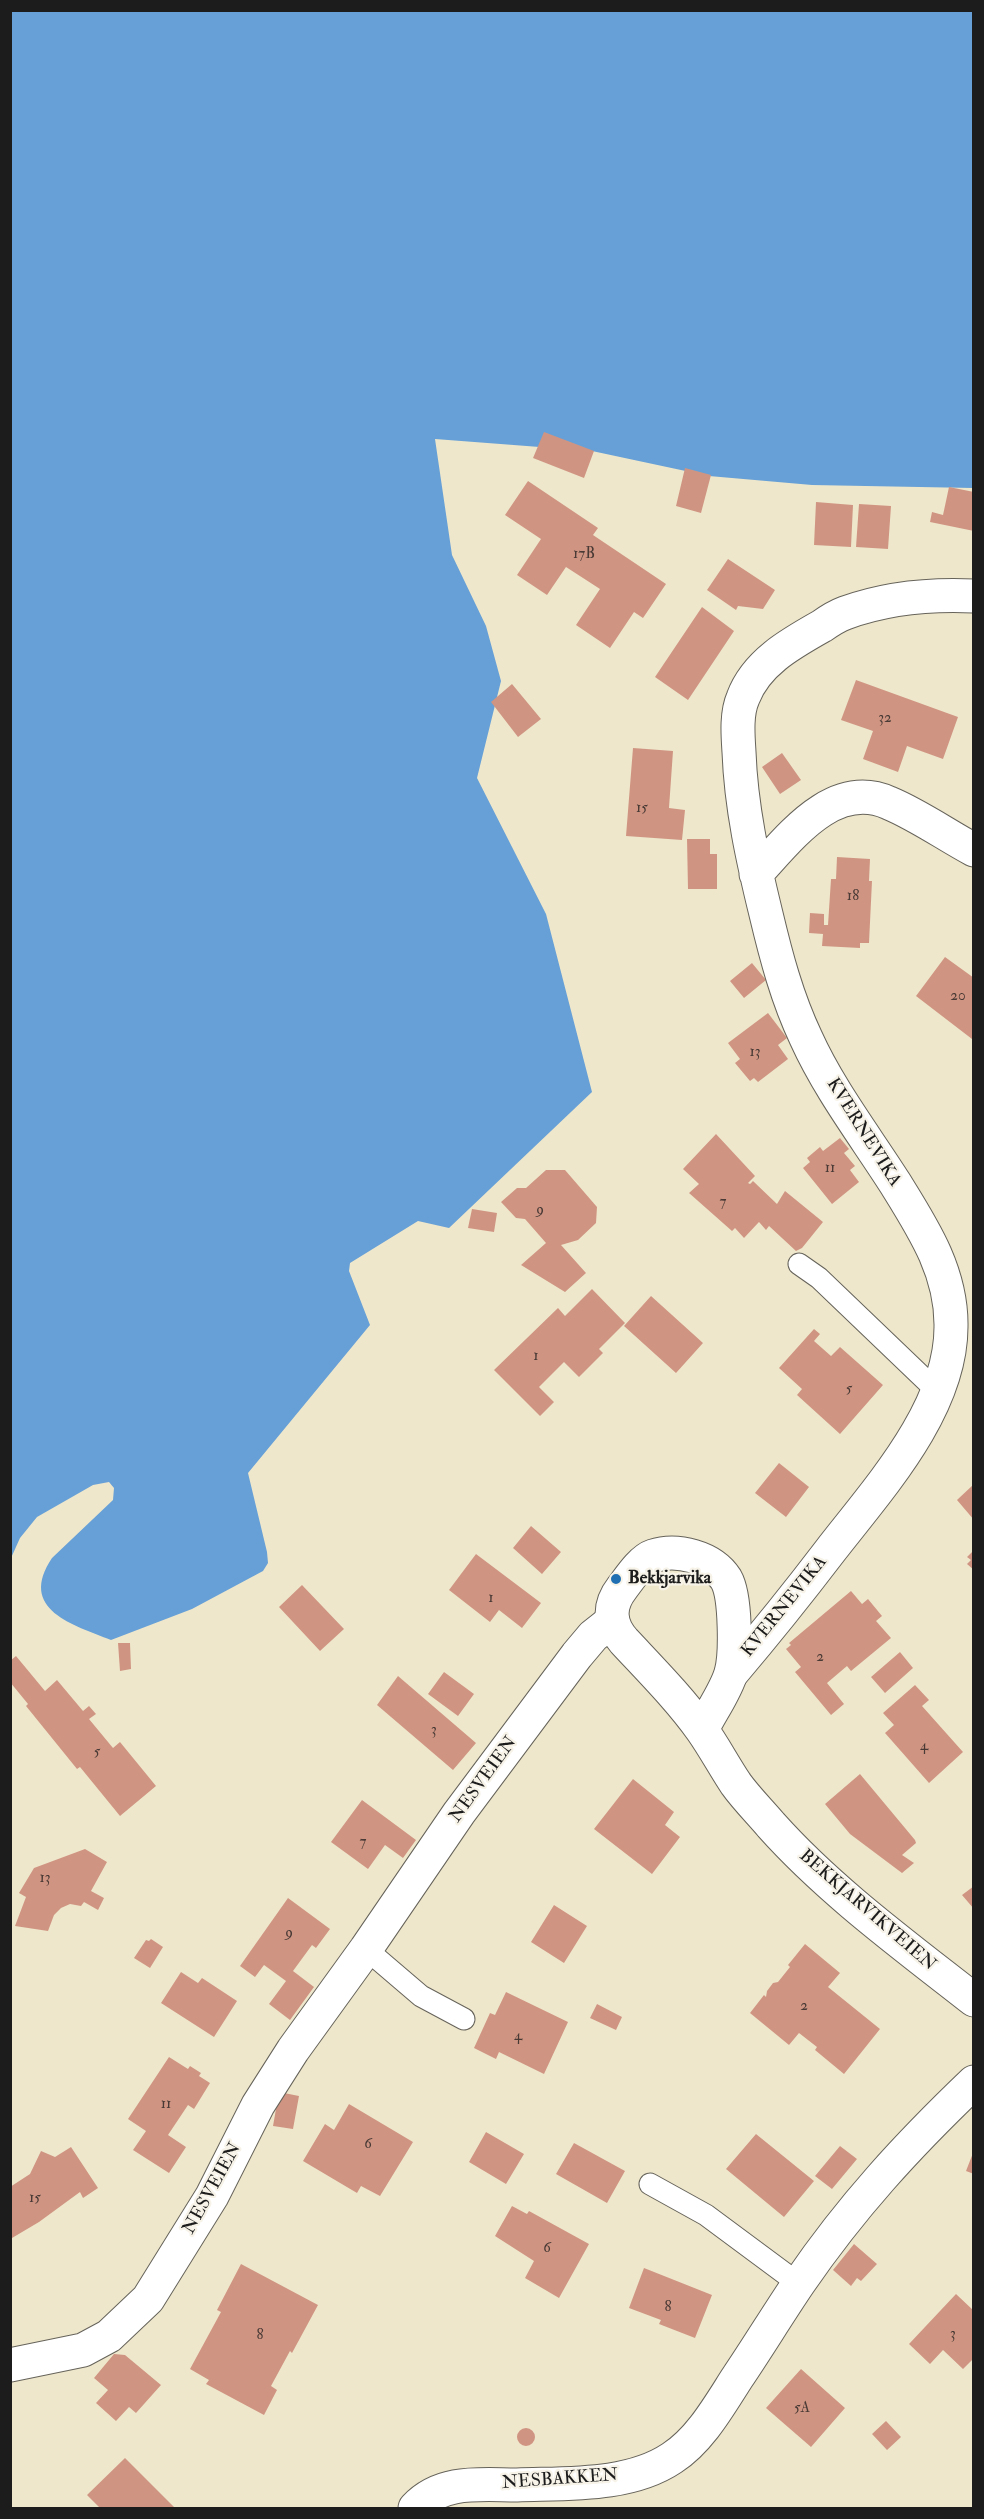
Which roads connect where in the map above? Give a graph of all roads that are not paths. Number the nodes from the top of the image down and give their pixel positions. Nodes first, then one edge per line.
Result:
1 (974, 596) edge
2 (974, 850) edge
3 (756, 874) junction
4 (799, 1264) dead end
5 (938, 1392) junction
6 (612, 1621) junction
7 (731, 1674) junction
8 (702, 1730) junction
9 (366, 1949) junction
10 (974, 2000) edge
11 (464, 2019) dead end
12 (974, 2082) edge
13 (650, 2184) dead end
14 (799, 2284) junction
15 (10, 2365) edge
16 (415, 2508) edge

1 - 3 street, KVERNEVIKA
2 - 3 street
3 - 5 street, KVERNEVIKA
4 - 5 lane
5 - 7 street, KVERNEVIKA
6 - 7 street
6 - 8 street, BEKKJARVIKVEIEN
6 - 9 street, NESVEIEN
7 - 8 street
8 - 10 street, BEKKJARVIKVEIEN
9 - 11 lane
9 - 15 street, NESVEIEN
12 - 14 street, NESBAKKEN
13 - 14 lane
14 - 16 street, NESBAKKEN

